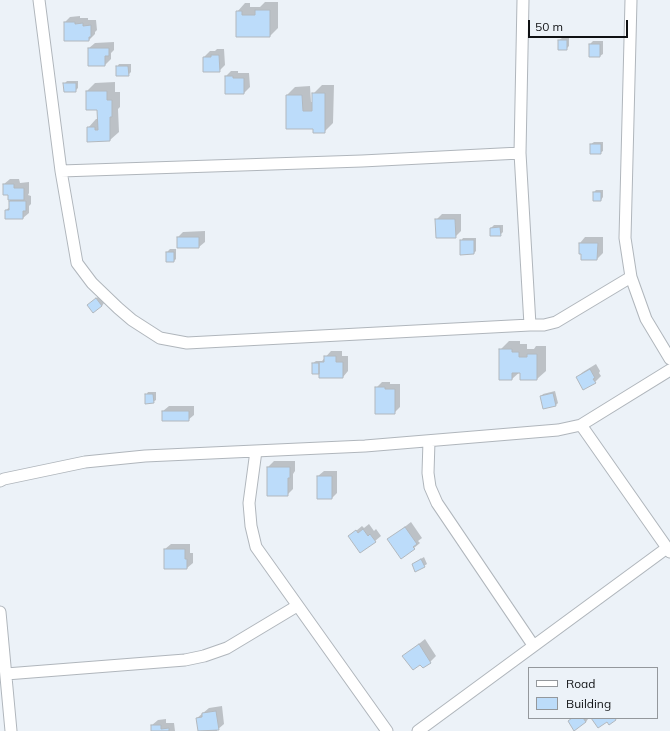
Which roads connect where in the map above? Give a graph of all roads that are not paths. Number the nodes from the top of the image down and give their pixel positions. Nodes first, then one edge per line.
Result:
1 (39, 0) edge
2 (523, 0) edge
3 (631, 0) edge
4 (520, 153) junction
5 (61, 171) junction
6 (631, 277) junction
7 (530, 325) junction
8 (670, 359) edge
9 (670, 370) edge
10 (581, 425) junction
11 (430, 441) junction
12 (256, 451) junction
13 (0, 481) edge
14 (668, 550) edge
15 (297, 606) junction
16 (0, 612) edge
17 (533, 645) junction
18 (6, 674) junction
19 (10, 731) edge
20 (387, 731) edge
21 (418, 731) edge

1 - 5 street
2 - 4 street
3 - 6 street
4 - 5 street
4 - 7 street
5 - 7 street
6 - 7 street
6 - 8 street
9 - 10 street
10 - 11 street
10 - 14 street
11 - 12 street
11 - 17 street
12 - 13 street
12 - 15 street
14 - 17 street
15 - 18 street
15 - 20 street
16 - 18 street
17 - 21 street
18 - 19 street

